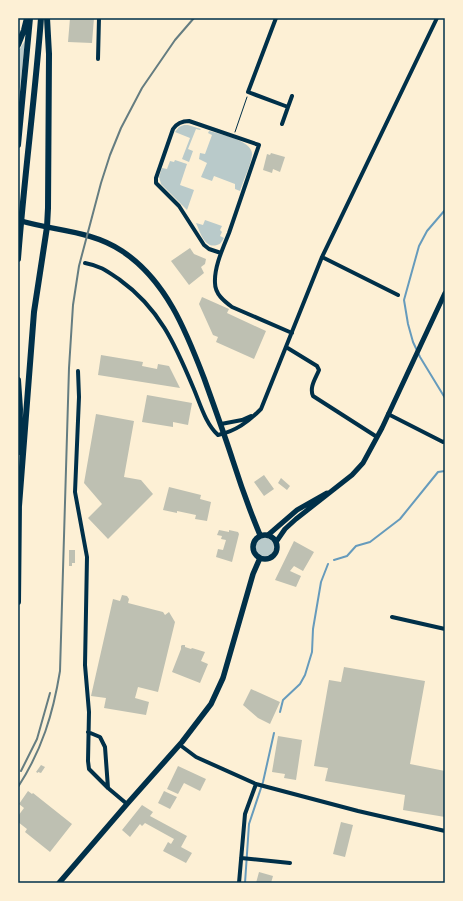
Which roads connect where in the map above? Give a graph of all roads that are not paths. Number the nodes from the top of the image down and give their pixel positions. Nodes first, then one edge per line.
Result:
1 (27, 18) edge
2 (30, 18) edge
3 (41, 18) edge
4 (47, 18) edge
5 (99, 18) edge
6 (276, 18) edge
7 (437, 18) edge
8 (18, 44) edge
9 (98, 59) dead end
10 (292, 96) dead end
11 (288, 107) junction
12 (18, 108) edge
13 (282, 124) dead end
14 (19, 135) junction
15 (18, 145) edge
16 (18, 220) edge
17 (47, 226) junction
18 (221, 253) junction
19 (322, 257) junction
20 (18, 259) edge
21 (85, 262) dead end
22 (445, 293) edge
23 (398, 295) dead end
24 (292, 333) junction
25 (286, 347) junction
26 (78, 371) dead end
27 (18, 380) edge
28 (388, 414) junction
29 (255, 415) junction
30 (221, 424) junction
31 (225, 434) junction
32 (377, 437) junction
33 (445, 441) edge
34 (335, 489) junction
35 (18, 497) edge
36 (19, 506) junction
37 (297, 510) junction
38 (301, 515) junction
39 (260, 535) junction
40 (268, 535) junction
41 (276, 542) junction
42 (260, 558) junction
43 (18, 602) edge
44 (392, 616) dead end
45 (445, 629) edge
46 (88, 732) junction
47 (180, 745) junction
48 (258, 785) junction
49 (108, 788) junction
50 (127, 804) junction
51 (445, 831) edge
52 (243, 858) junction
53 (290, 863) dead end
54 (59, 883) edge
55 (239, 883) edge

1 - 8 main road
2 - 14 main road
3 - 20 main road
4 - 17 main road
5 - 9 street
6 - 11 street
7 - 19 street
10 - 11 street
11 - 13 street
12 - 14 main road
14 - 15 main road
16 - 17 main road
17 - 30 main road
17 - 36 main road
18 - 18 street
18 - 24 street
19 - 23 street
19 - 24 street
21 - 31 street
22 - 28 street
24 - 25 street
25 - 29 street
25 - 32 street
26 - 46 street
27 - 36 main road
28 - 32 street
28 - 33 street
29 - 30 street
29 - 31 street
30 - 31 main road
31 - 39 main road
32 - 34 street
34 - 37 street
34 - 38 street
35 - 36 main road
36 - 43 main road
37 - 38 street
37 - 40 street
38 - 41 street
39 - 40 main road
39 - 42 main road
40 - 41 main road
41 - 42 main road
42 - 47 main road
44 - 45 street
46 - 49 street
46 - 49 street
47 - 48 street
47 - 50 main road
48 - 51 street
48 - 52 street
49 - 50 street
50 - 54 main road
52 - 53 street
52 - 55 street

